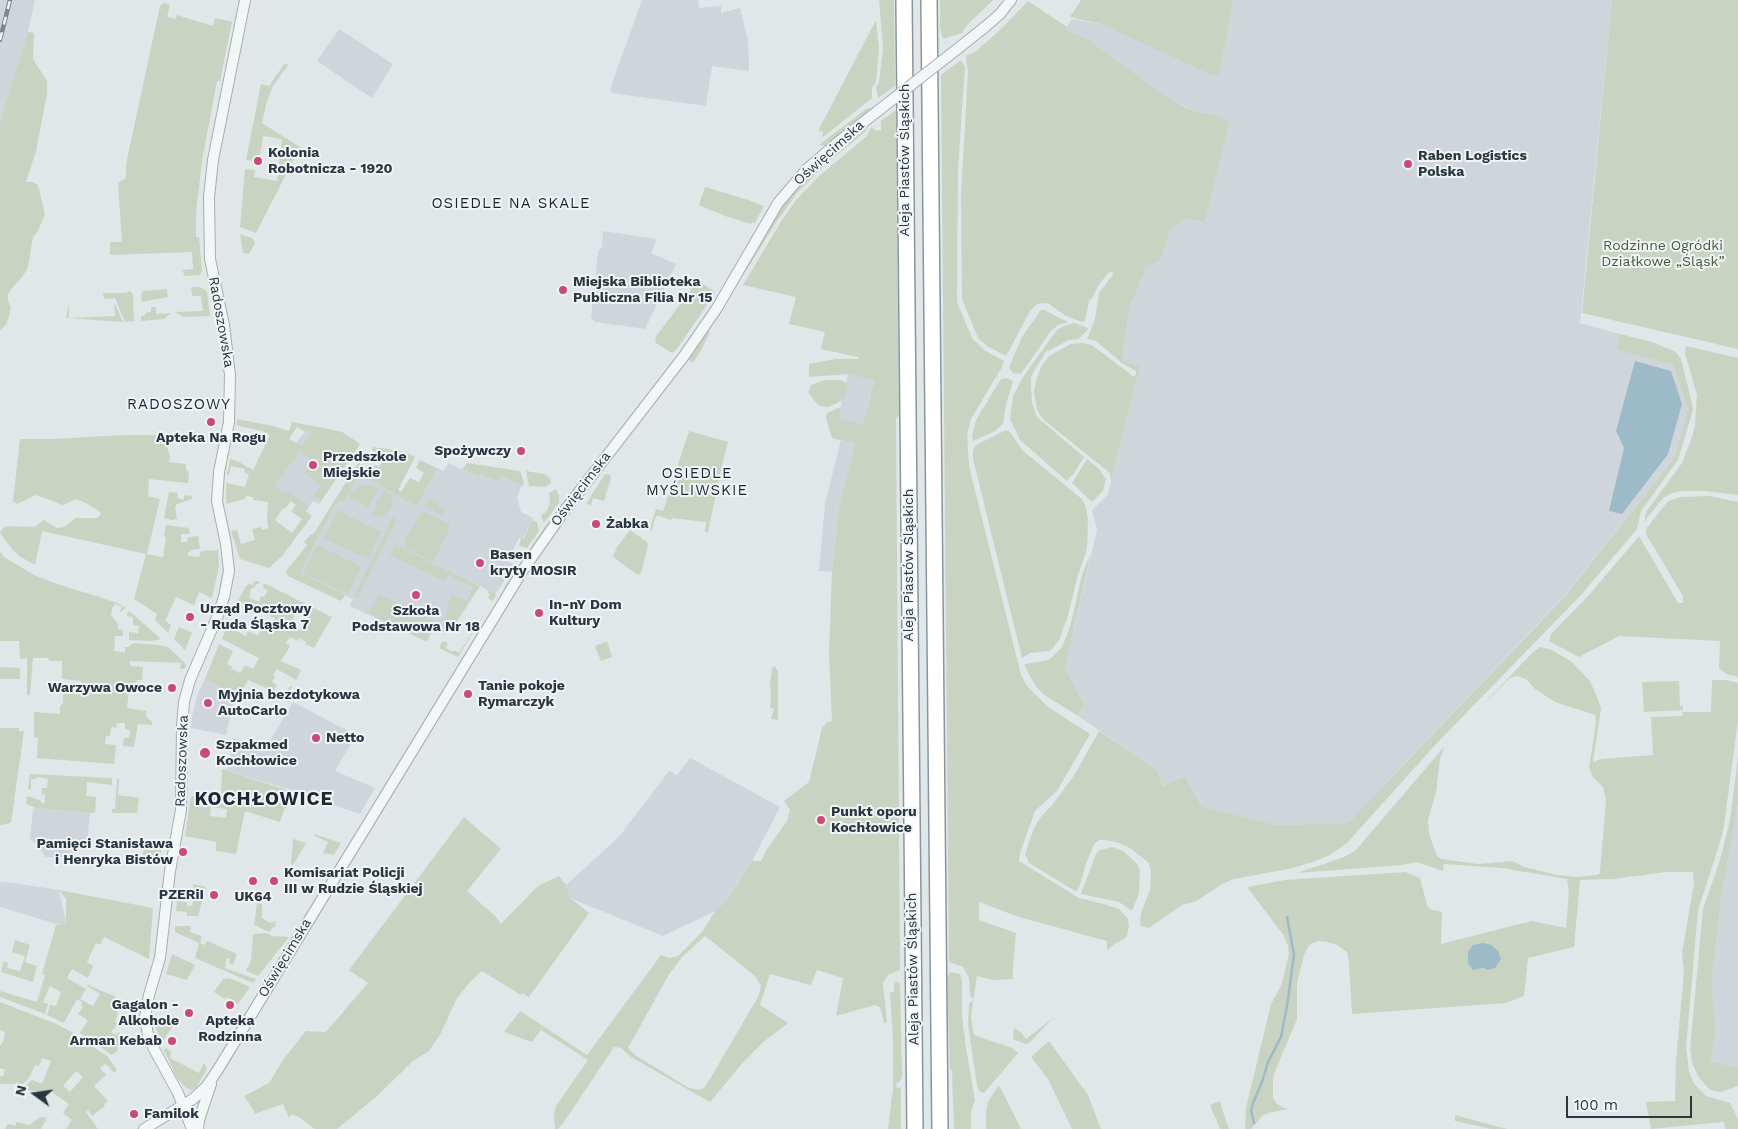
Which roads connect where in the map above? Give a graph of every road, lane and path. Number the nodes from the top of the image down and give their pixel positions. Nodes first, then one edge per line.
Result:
1 (245, 0) edge
2 (904, 0) edge
3 (929, 0) edge
4 (1011, 0) edge
5 (217, 1072) junction
6 (178, 1093) junction
7 (199, 1094) junction
8 (183, 1106) junction
9 (144, 1129) edge
10 (192, 1129) edge
11 (198, 1129) edge
12 (915, 1129) edge
13 (940, 1129) edge

1 - 6 street, Radoszowska
2 - 12 highway, Aleja Piastów Śląskich
3 - 13 highway, Aleja Piastów Śląskich
4 - 5 street, Oświęcimska, bridge
5 - 7 street, Oświęcimska
5 - 11 street, Oświęcimska
6 - 7 street
6 - 8 street, Radoszowska
7 - 8 street, Oświęcimska
8 - 9 street, Oświęcimska
8 - 10 street, Radoszowska

